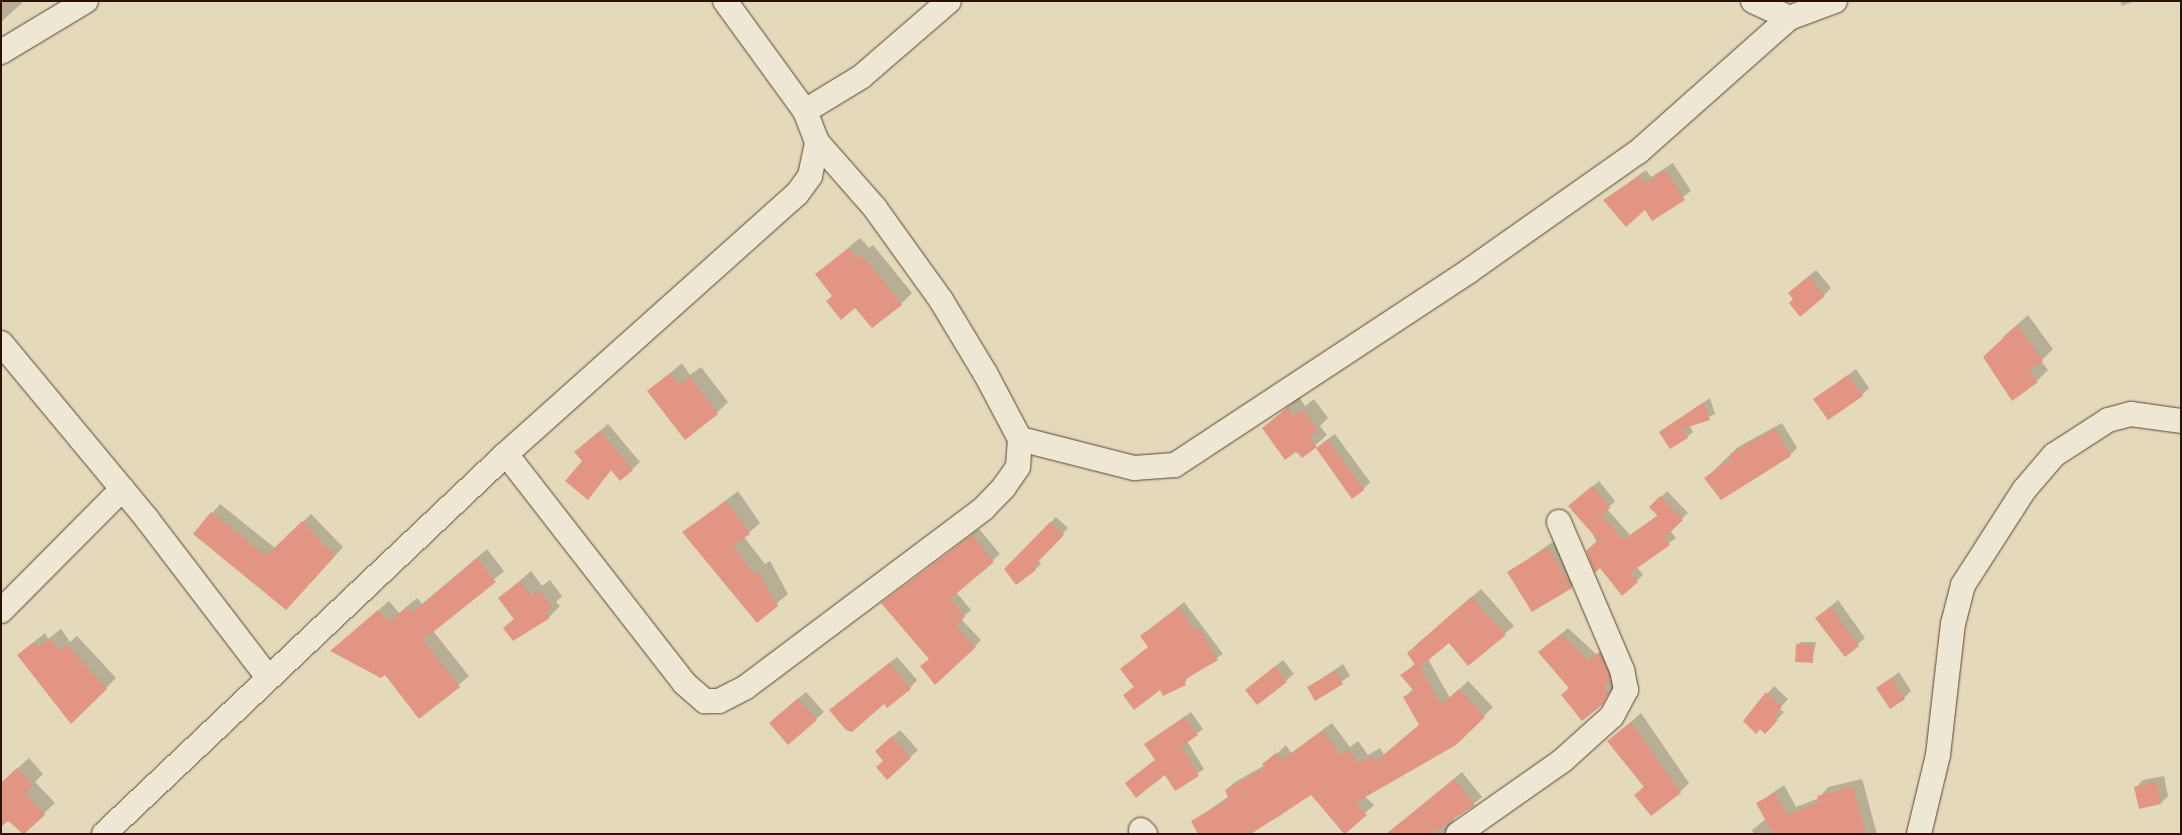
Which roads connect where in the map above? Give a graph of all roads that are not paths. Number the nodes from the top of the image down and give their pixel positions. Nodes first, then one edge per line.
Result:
1 (86, 1) edge
2 (724, 1) edge
3 (949, 1) edge
4 (1753, 1) edge
5 (1835, 1) edge
6 (1789, 18) junction
7 (1, 52) edge
8 (805, 111) junction
9 (817, 142) junction
10 (1, 343) edge
11 (2181, 421) edge
12 (1020, 439) junction
13 (506, 454) junction
14 (122, 489) junction
15 (1560, 522) dead end
16 (1, 611) edge
17 (268, 677) junction
18 (104, 834) edge
19 (1458, 834) edge
20 (1919, 834) edge

1 - 7 street
2 - 8 street
3 - 8 street
4 - 6 street
5 - 6 street
6 - 12 street
8 - 9 street
9 - 12 street
9 - 13 street
10 - 14 street
11 - 20 street
12 - 13 street
13 - 17 street
14 - 16 street
14 - 17 street
15 - 19 street
17 - 18 street

